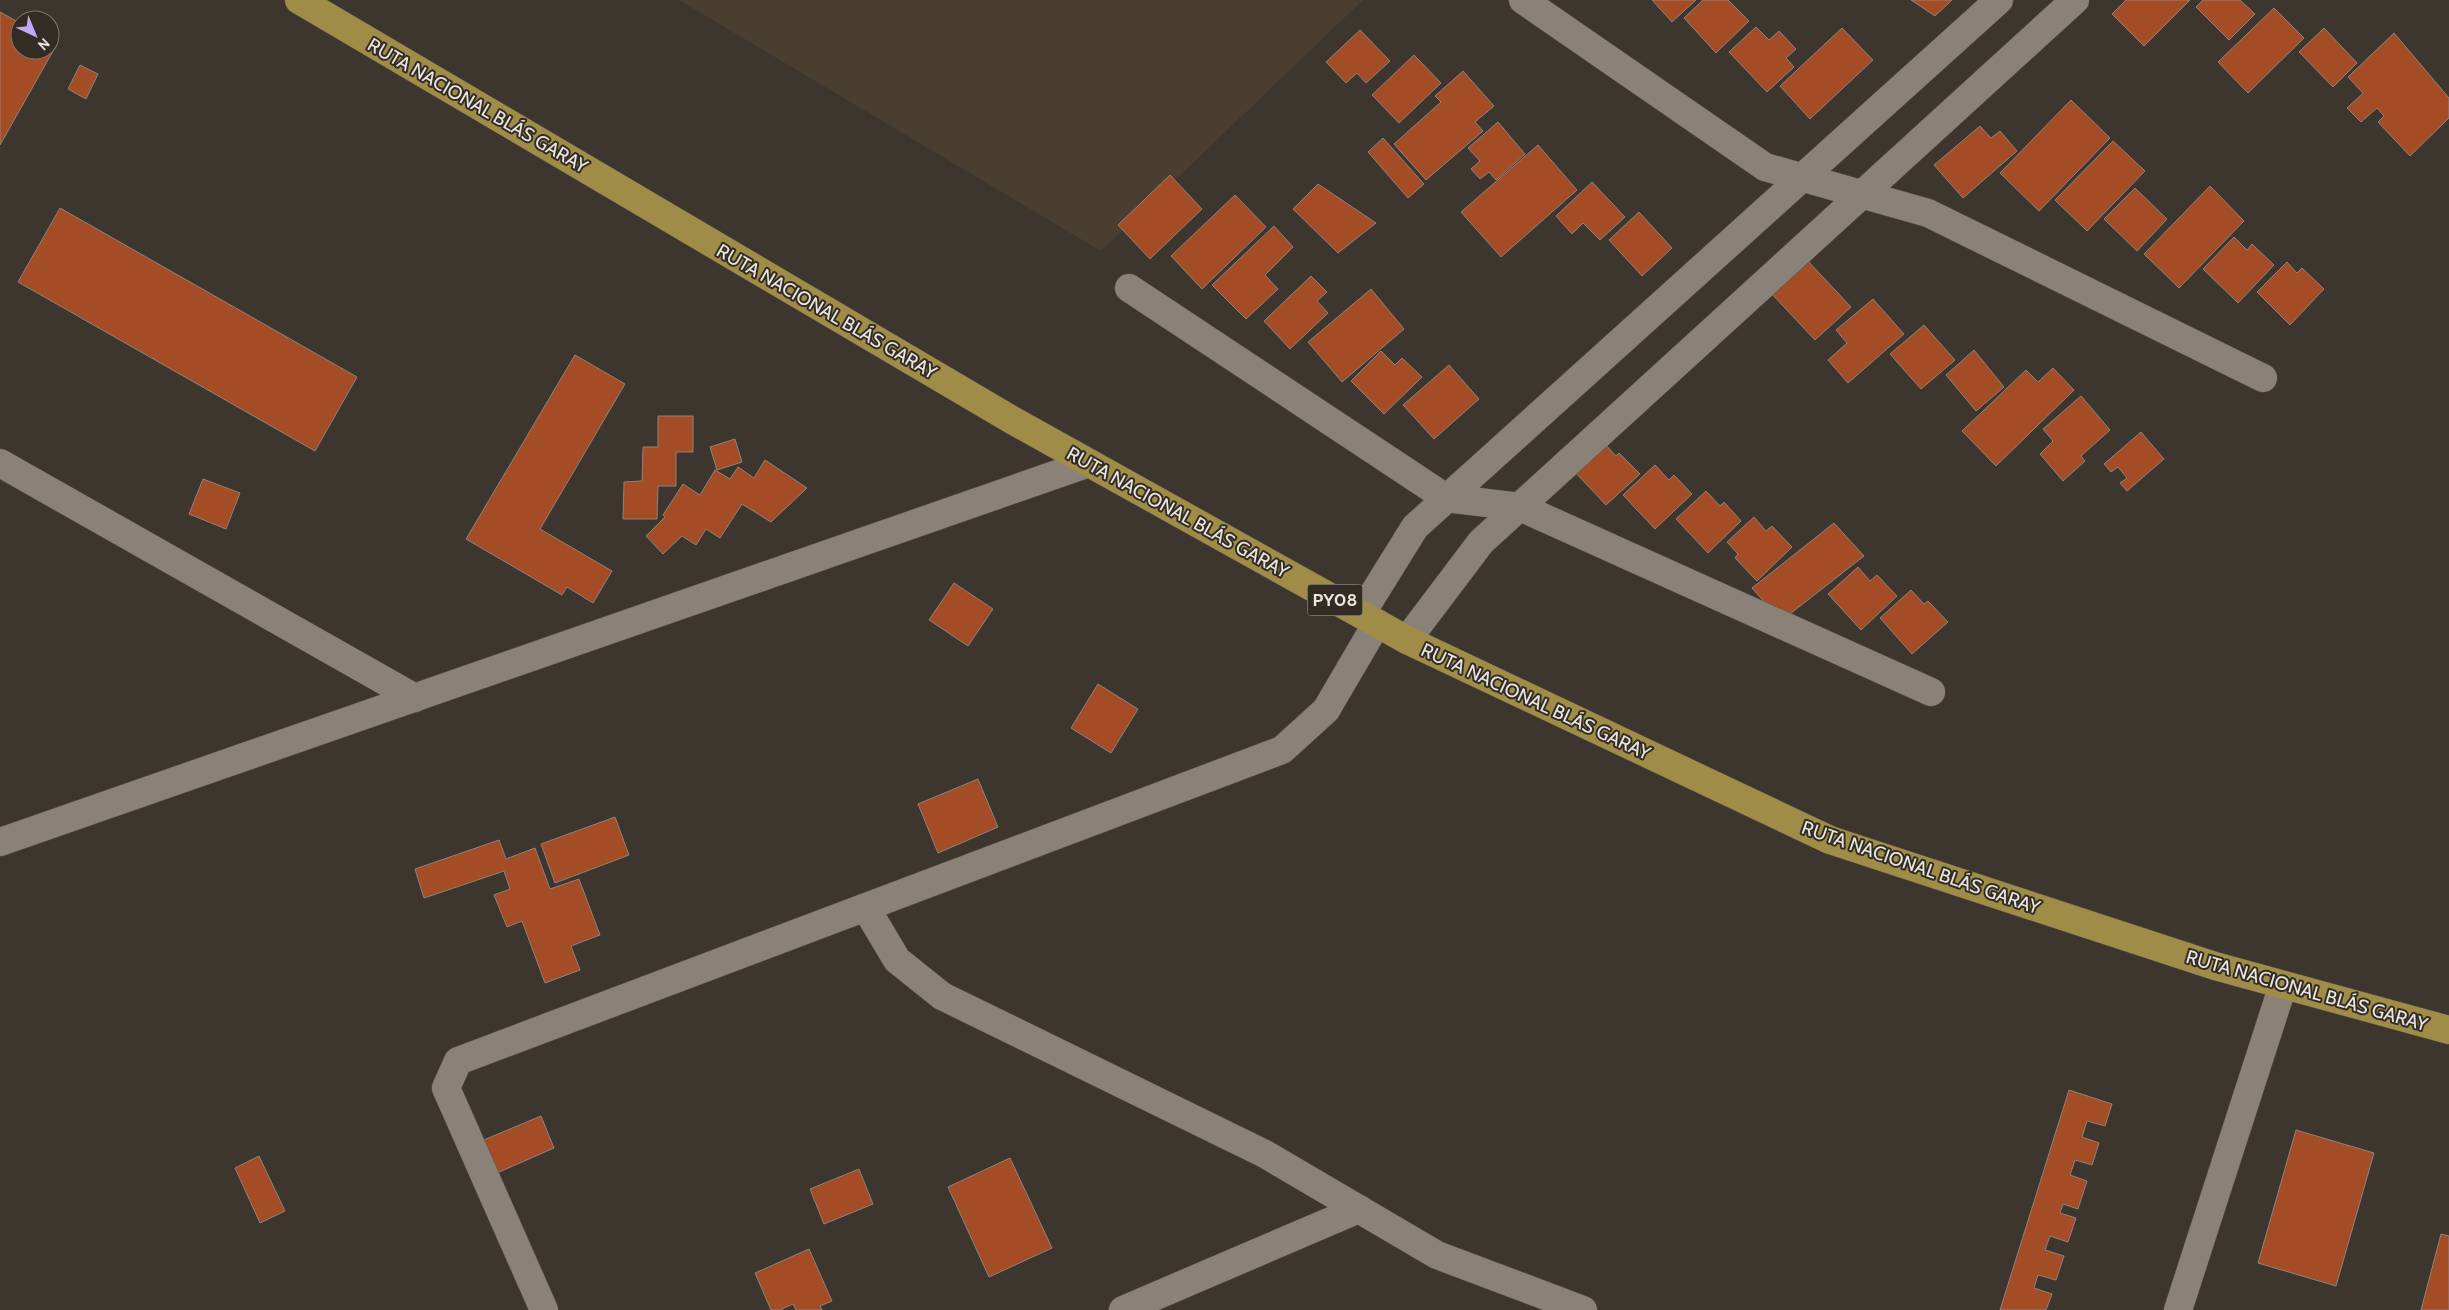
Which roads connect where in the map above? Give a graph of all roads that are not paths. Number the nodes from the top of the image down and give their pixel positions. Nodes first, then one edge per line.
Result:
1 (299, 0) edge
2 (1523, 0) edge
3 (1999, 0) edge
4 (2075, 0) edge
5 (1802, 177) junction
6 (1862, 194) junction
7 (1129, 288) dead end
8 (2263, 378) dead end
9 (0, 463) edge
10 (1089, 463) junction
11 (1446, 498) junction
12 (1520, 507) junction
13 (1369, 618) junction
14 (1407, 640) junction
15 (1931, 692) dead end
16 (415, 698) junction
17 (0, 842) edge
18 (866, 908) junction
19 (2283, 985) junction
20 (2449, 1030) edge
21 (1359, 1209) junction
22 (544, 1310) edge
23 (1123, 1310) edge
24 (1582, 1310) edge
25 (2178, 1310) edge

1 - 10 highway, RUTA NACIONAL BLÁS GARAY / PY08
2 - 5 street
3 - 5 street
4 - 6 street
5 - 6 street
5 - 11 street
6 - 8 street
6 - 12 street
7 - 11 street
9 - 16 street
10 - 13 highway, RUTA NACIONAL BLÁS GARAY / PY08
10 - 16 street
11 - 12 street
11 - 13 street
12 - 14 street
12 - 15 street
13 - 14 highway, RUTA NACIONAL BLÁS GARAY / PY08
13 - 18 street
14 - 19 highway, RUTA NACIONAL BLÁS GARAY / PY08
16 - 17 street
18 - 21 street
18 - 22 street
19 - 20 highway, RUTA NACIONAL BLÁS GARAY / PY08
19 - 25 street
21 - 23 street
21 - 24 street

